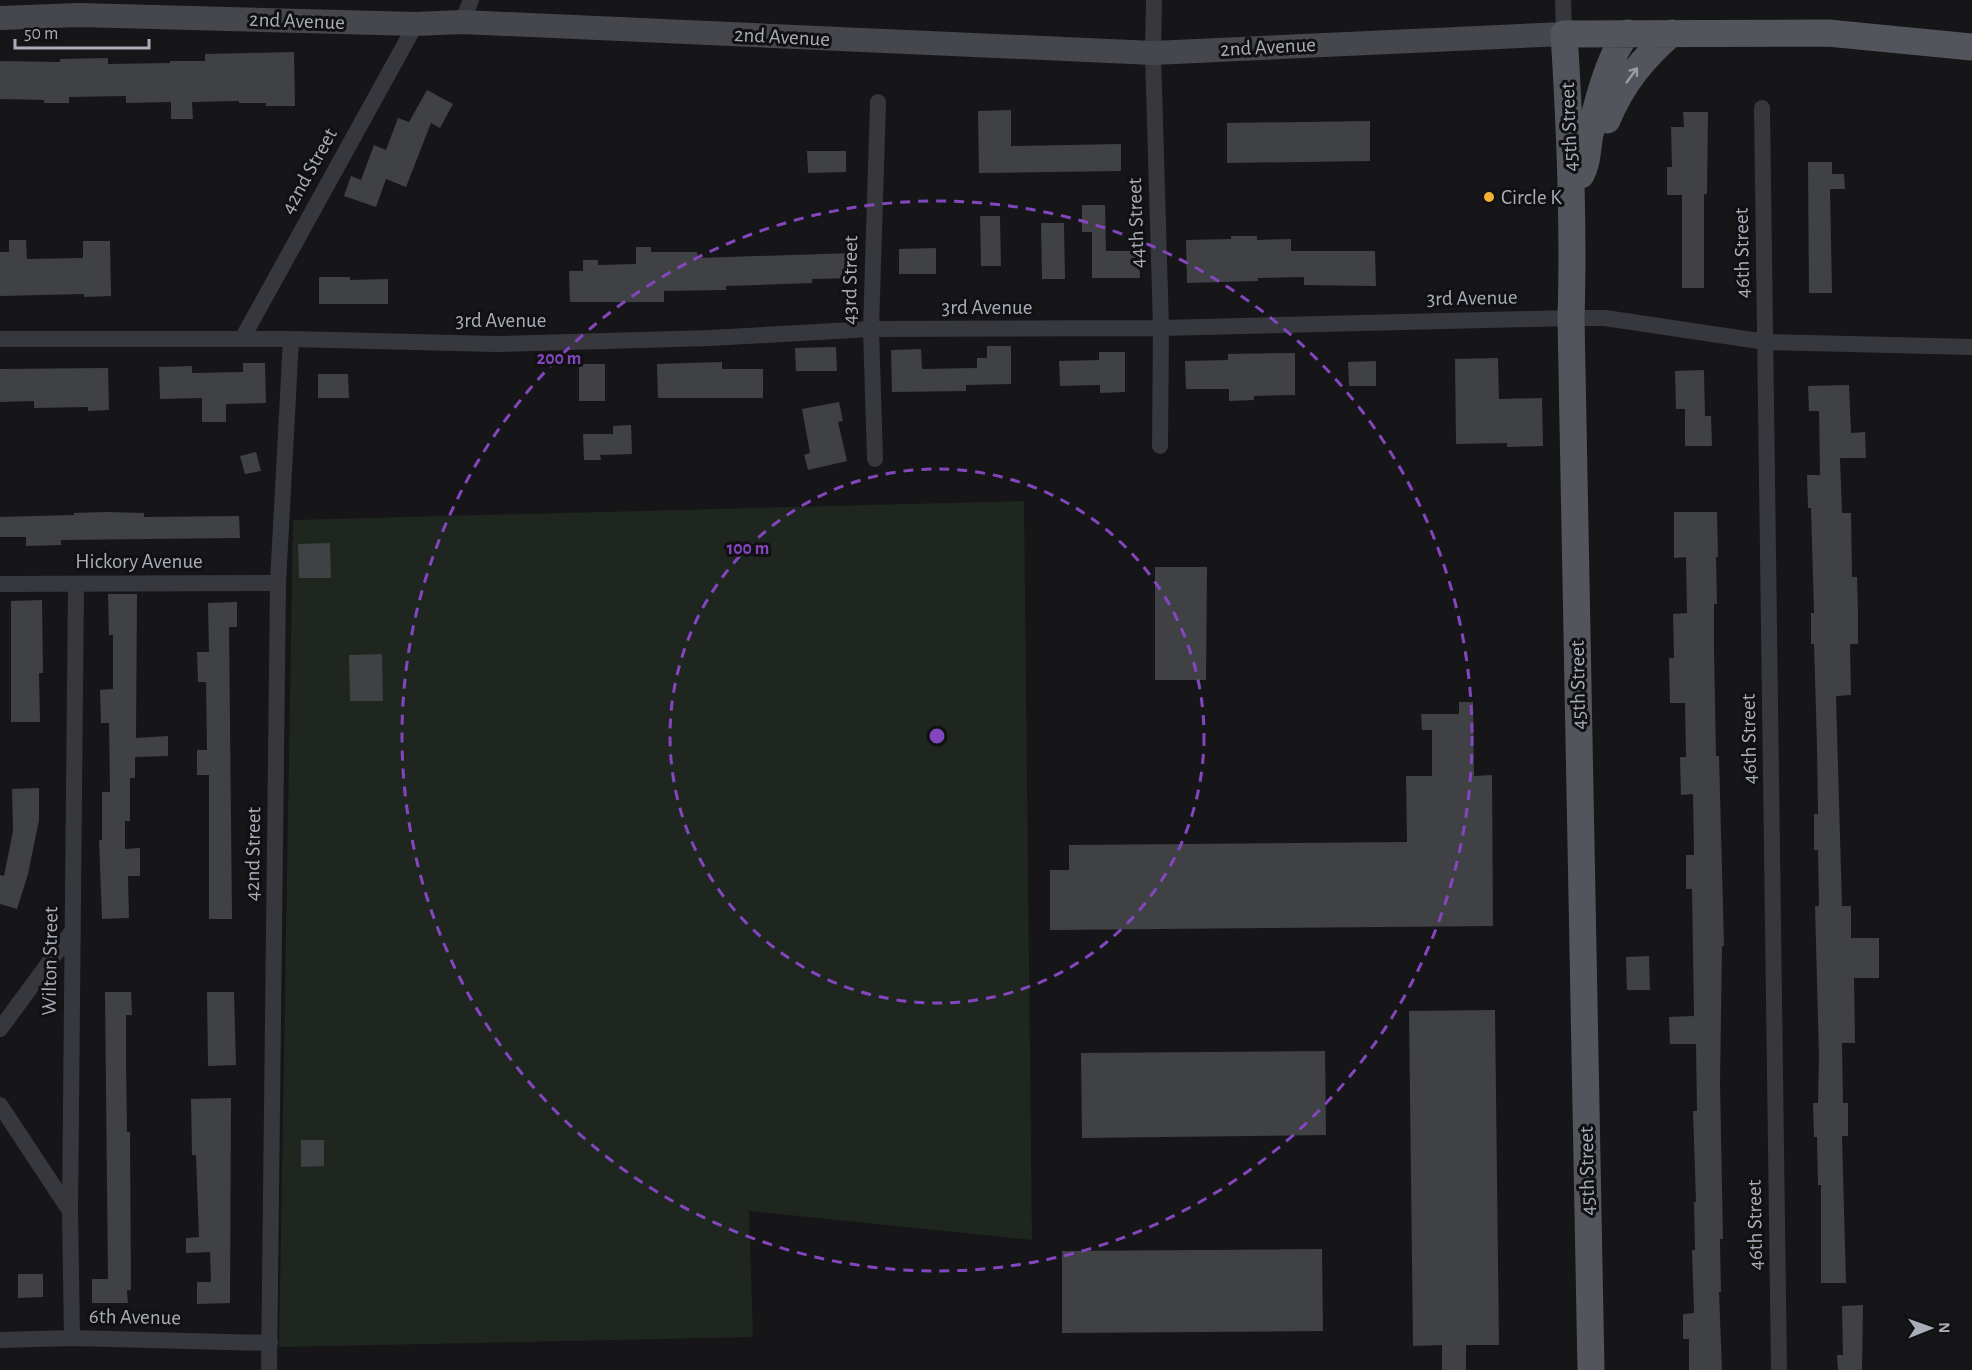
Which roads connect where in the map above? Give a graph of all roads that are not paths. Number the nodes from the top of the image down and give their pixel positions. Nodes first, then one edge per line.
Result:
1 (471, 0) edge
2 (1154, 0) edge
3 (1563, 0) edge
4 (79, 7) edge
5 (0, 18) edge
6 (462, 22) junction
7 (416, 24) junction
8 (1628, 33) junction
9 (1672, 33) junction
10 (1564, 34) junction
11 (1972, 47) edge
12 (1153, 53) junction
13 (878, 102) dead end
14 (1762, 108) dead end
15 (1587, 163) junction
16 (1571, 195) junction
17 (1571, 318) junction
18 (1161, 328) junction
19 (871, 329) junction
20 (0, 339) edge
21 (243, 339) junction
22 (291, 339) junction
23 (1766, 342) junction
24 (1972, 346) edge
25 (1160, 446) dead end
26 (875, 459) dead end
27 (278, 583) junction
28 (0, 584) edge
29 (76, 585) junction
30 (73, 930) junction
31 (0, 1029) edge
32 (0, 1105) edge
33 (70, 1211) junction
34 (72, 1338) junction
35 (0, 1340) edge
36 (270, 1343) junction
37 (269, 1370) edge
38 (1591, 1370) edge
39 (1779, 1370) edge

1 - 6 street
2 - 12 street, 44th Street
3 - 10 street, 45th Street
4 - 5 main road, 2nd Avenue
4 - 7 main road, 2nd Avenue
6 - 7 main road, 2nd Avenue
6 - 12 main road, 2nd Avenue
7 - 21 street, 42nd Street
8 - 9 main road
8 - 10 main road
8 - 15 main road
9 - 11 main road
15 -> 9 main road
10 - 12 main road, 2nd Avenue
10 - 16 main road, 45th Street
12 - 18 street, 44th Street
13 - 19 street, 43rd Street
14 - 23 street, 46th Street
15 - 16 main road
16 - 17 main road, 45th Street
17 - 18 street, 3rd Avenue
17 - 23 street, 3rd Avenue
17 - 38 main road, 45th Street
18 - 19 street, 3rd Avenue
18 - 25 street, 44th Street
19 - 22 street, 3rd Avenue
19 - 26 street, 43rd Street
20 - 21 street, 3rd Avenue
21 - 22 street, 3rd Avenue
22 - 27 street, 42nd Street
23 - 24 street, 3rd Avenue
23 - 39 street, 46th Street
27 - 29 street, Hickory Avenue
27 - 36 street, 42nd Street
28 - 29 street, Hickory Avenue
29 - 30 street, Wilton Street
30 - 31 street
30 - 33 street, Wilton Street
32 - 33 street
33 - 34 street, Wilton Street
34 - 35 street, 6th Avenue
34 - 36 street, 6th Avenue
36 - 37 street, 42nd Street

